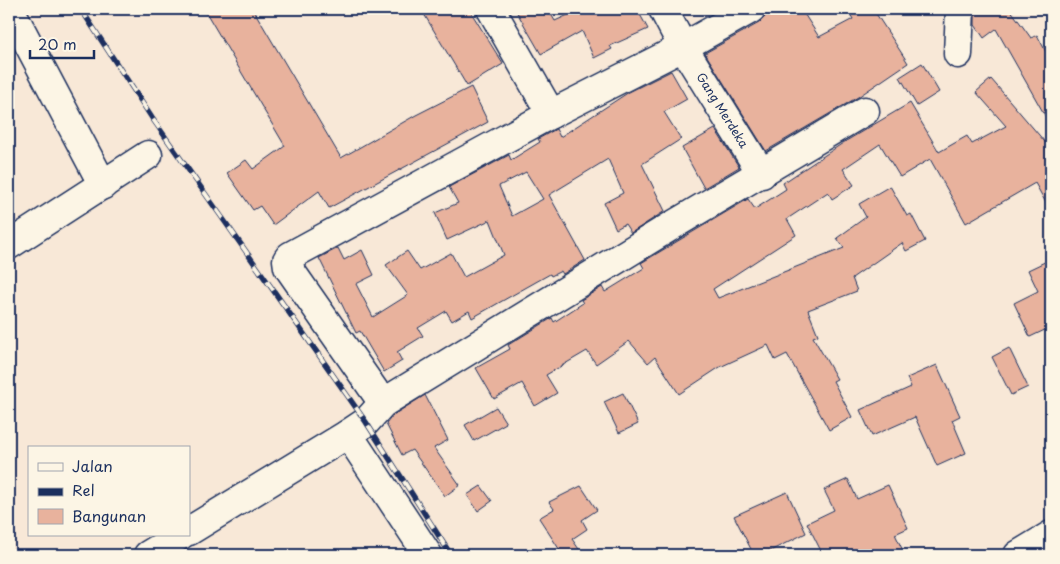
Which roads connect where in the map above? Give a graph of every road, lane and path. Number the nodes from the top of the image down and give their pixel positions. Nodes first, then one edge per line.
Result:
1 (10, 9) edge
2 (491, 9) edge
3 (663, 9) edge
4 (750, 9) edge
5 (960, 9) edge
6 (683, 47) junction
7 (958, 54) dead end
8 (865, 111) dead end
9 (551, 114) junction
10 (148, 155) dead end
11 (762, 174) junction
12 (103, 184) junction
13 (9, 245) edge
14 (383, 403) junction
15 (348, 434) junction
16 (190, 529) edge
17 (179, 536) edge
18 (1051, 536) edge
19 (148, 555) edge
20 (428, 555) edge
21 (1018, 555) edge

1 - 12 street
2 - 9 street
3 - 6 street, Gang Merdeka
4 - 6 street
5 - 7 street
6 - 9 street
6 - 11 street, Gang Merdeka
8 - 11 street
9 - 14 street
10 - 12 street
11 - 14 street
12 - 13 street
14 - 15 street
15 - 16 street
15 - 20 street
17 - 19 street
18 - 21 street

